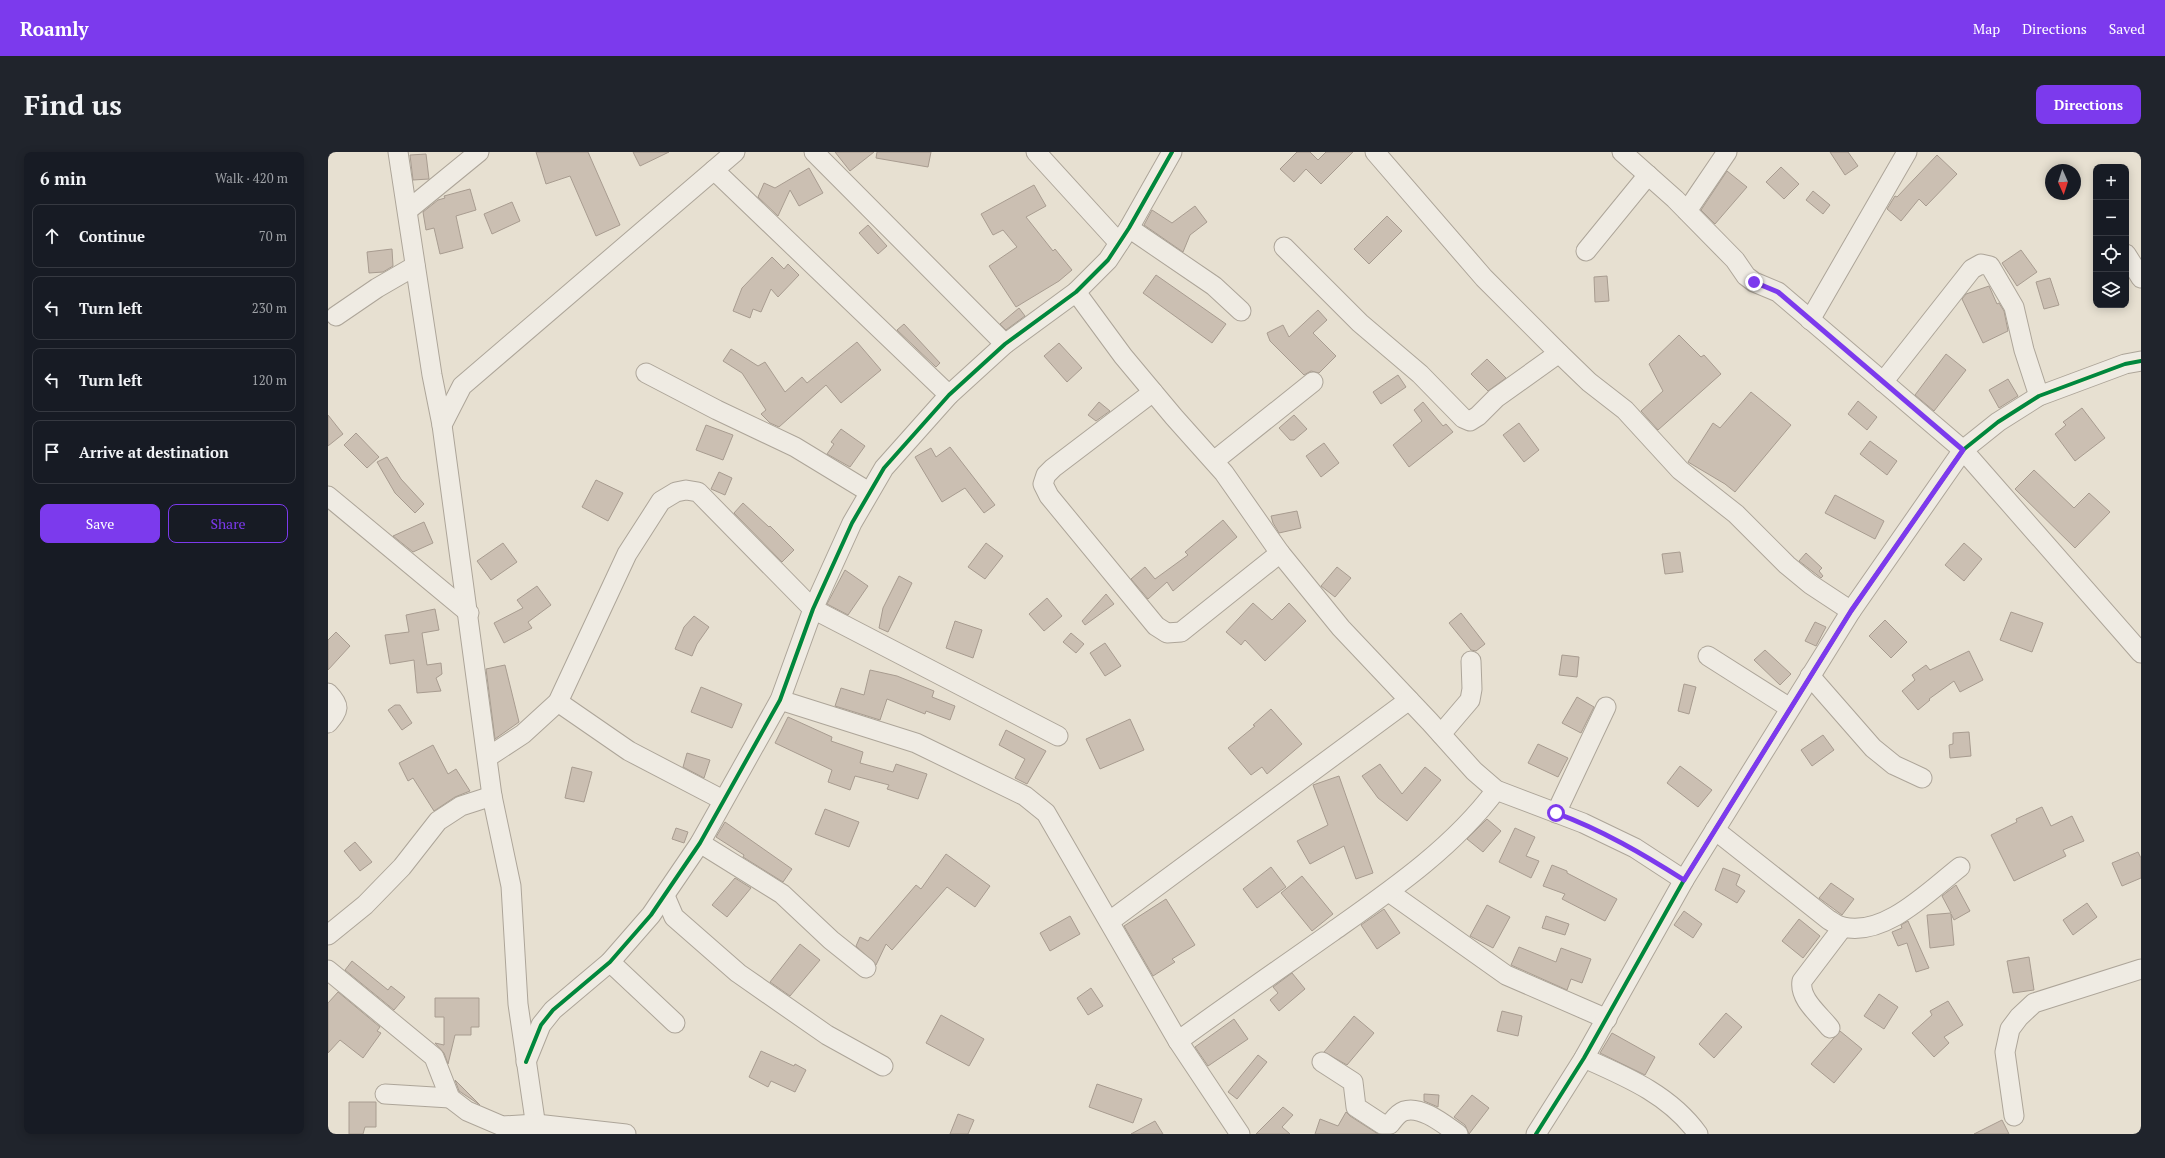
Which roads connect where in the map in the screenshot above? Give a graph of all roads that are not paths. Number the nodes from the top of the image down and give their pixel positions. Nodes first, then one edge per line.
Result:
1 (398, 152) edge
2 (479, 152) edge
3 (735, 152) edge
4 (814, 152) edge
5 (1036, 152) edge
6 (1172, 152) edge
7 (1374, 152) edge
8 (1622, 152) edge
9 (1727, 152) edge
10 (1907, 152) edge
11 (714, 170) junction
12 (1648, 175) junction
13 (408, 210) junction
14 (1686, 211) junction
15 (1124, 236) junction
16 (1284, 247) dead end
17 (1586, 251) dead end
18 (2129, 259) edge
19 (415, 266) junction
20 (2141, 278) edge
21 (1076, 292) junction
22 (1241, 311) dead end
23 (336, 316) dead end
24 (1810, 320) junction
25 (1005, 344) junction
26 (1558, 353) junction
27 (2141, 361) edge
28 (646, 373) dead end
29 (432, 375) junction
30 (1313, 382) dead end
31 (1883, 382) junction
32 (462, 386) junction
33 (1153, 392) junction
34 (949, 395) junction
35 (2039, 396) junction
36 (442, 425) junction
37 (1963, 450) junction
38 (1214, 461) junction
39 (869, 492) junction
40 (328, 496) edge
41 (1280, 552) junction
42 (813, 609) junction
43 (1851, 611) junction
44 (469, 613) junction
45 (2135, 638) edge
46 (2141, 653) edge
47 (1708, 656) dead end
48 (1472, 661) dead end
49 (1810, 676) junction
50 (328, 693) edge
51 (780, 700) junction
52 (1409, 700) junction
53 (558, 702) junction
54 (1606, 707) dead end
55 (1790, 708) junction
56 (328, 723) edge
57 (1441, 734) junction
58 (1058, 736) dead end
59 (488, 757) junction
60 (1922, 778) dead end
61 (1496, 790) junction
62 (492, 796) junction
63 (722, 800) junction
64 (1556, 813) junction
65 (1715, 830) junction
66 (700, 843) junction
67 (1960, 867) dead end
68 (1684, 880) junction
69 (1389, 892) junction
70 (665, 896) junction
71 (651, 915) junction
72 (674, 917) junction
73 (1110, 921) junction
74 (1842, 927) junction
75 (328, 934) edge
76 (610, 962) junction
77 (866, 968) dead end
78 (2141, 969) edge
79 (328, 970) edge
80 (1607, 1019) junction
81 (675, 1023) dead end
82 (1830, 1028) dead end
83 (1178, 1041) junction
84 (1584, 1058) junction
85 (526, 1062) junction
86 (1322, 1062) dead end
87 (883, 1066) dead end
88 (385, 1094) dead end
89 (450, 1098) junction
90 (2014, 1116) dead end
91 (536, 1129) edge
92 (515, 1130) edge
93 (579, 1131) edge
94 (626, 1134) edge
95 (1240, 1134) edge
96 (1458, 1134) edge
97 (1536, 1134) edge
98 (1698, 1134) edge

1 - 13 street
2 - 13 street
3 - 11 street
4 - 25 street
5 - 15 street
6 - 15 street
7 - 26 street
8 - 12 street
9 - 14 street
10 - 24 street
11 - 32 street
11 - 34 street
12 - 14 street
12 - 17 street
13 - 19 street
14 - 24 street
15 - 21 street
15 - 22 street
16 - 26 street
18 - 20 street
19 - 23 street
19 - 29 street
21 - 25 street
21 - 33 street
24 - 31 street
25 - 34 street
26 - 43 street
27 - 35 street
28 - 39 street
29 - 32 street
29 - 36 street
30 - 38 street
31 - 35 street
31 - 37 street
32 - 36 street
33 - 38 street
33 - 41 street
34 - 39 street
35 - 37 street
36 - 44 street
37 - 43 street
37 - 45 street
38 - 41 street
39 - 42 street
40 - 44 street
41 - 52 street
42 - 51 street
42 - 53 street
42 - 58 street
43 - 49 street
44 - 59 street
45 - 46 street
47 - 55 street
48 - 57 street
49 - 55 street
49 - 60 street
50 - 56 street
51 - 63 street
51 - 73 street
52 - 57 street
52 - 73 street
53 - 59 street
53 - 63 street
54 - 64 street
55 - 65 street
57 - 61 street
59 - 62 street
61 - 64 street
61 - 69 street
62 - 75 street
62 - 85 street
63 - 66 street
64 - 68 street
65 - 68 street
65 - 74 street
66 - 70 street
66 - 77 street
67 - 74 street
68 - 80 street
69 - 80 street
69 - 83 street
70 - 71 street
70 - 72 street
71 - 72 street
71 - 76 street
72 - 87 street
73 - 83 street
74 - 82 street
76 - 81 street
76 - 85 street
78 - 90 street
79 - 89 street
80 - 84 street
83 - 95 street
84 - 97 street
84 - 98 street
85 - 91 street
86 - 96 street
88 - 89 street
89 - 92 street
91 - 92 street
91 - 93 street
93 - 94 street

